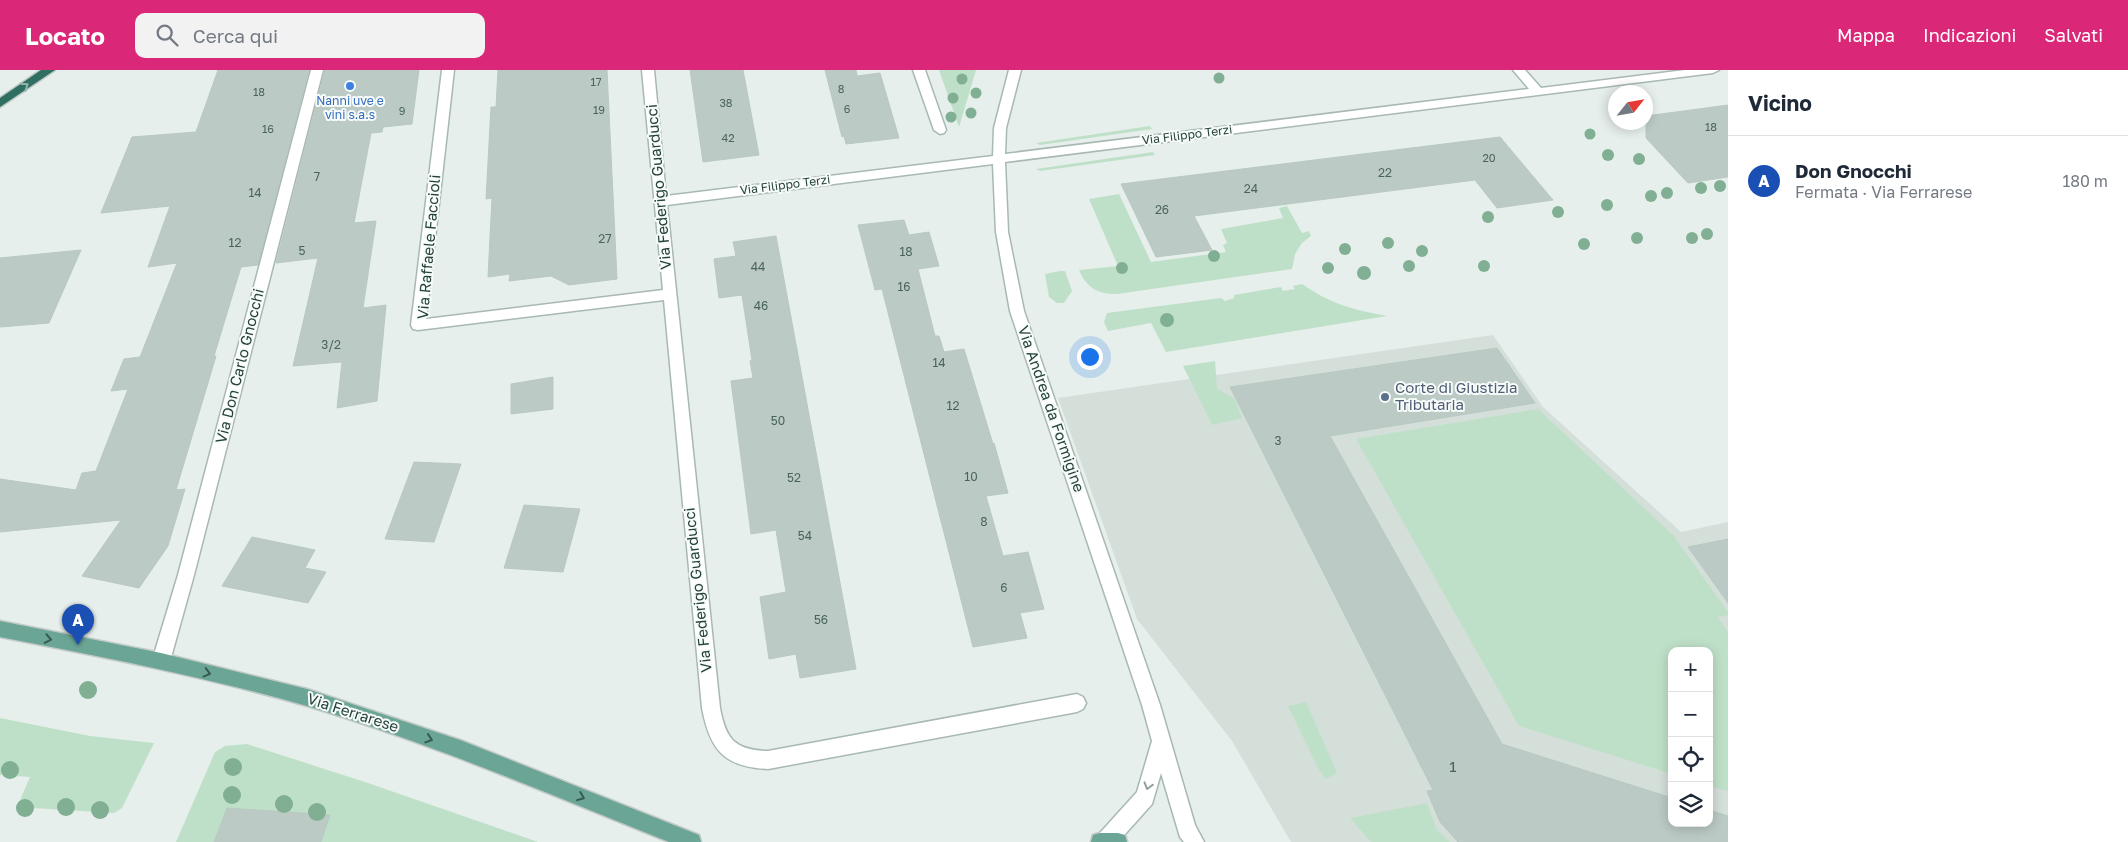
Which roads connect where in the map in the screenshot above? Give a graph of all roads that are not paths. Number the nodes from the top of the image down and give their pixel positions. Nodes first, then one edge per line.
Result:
1 (50, 70) edge
2 (317, 70) edge
3 (448, 70) edge
4 (648, 70) edge
5 (919, 70) edge
6 (1015, 70) edge
7 (1519, 70) edge
8 (1713, 70) edge
9 (1538, 92) junction
10 (0, 103) edge
11 (940, 130) dead end
12 (999, 158) junction
13 (661, 201) junction
14 (669, 294) junction
15 (0, 630) edge
16 (161, 661) junction
17 (1077, 703) dead end
18 (1162, 739) junction
19 (692, 842) edge
20 (1108, 842) edge
21 (1195, 842) edge

10 -> 1 highway
2 - 16 street, Via Don Carlo Gnocchi
3 - 14 street, Via Raffaele Faccioli
4 - 13 street, Via Federigo Guarducci
5 - 11 street
6 - 12 street, Via Andrea da Formigine
7 - 9 street
8 - 9 street, Via Filippo Terzi
9 - 12 street, Via Filippo Terzi
12 - 13 street, Via Filippo Terzi
12 - 18 street, Via Andrea da Formigine
13 - 14 street, Via Federigo Guarducci
14 - 17 street, Via Federigo Guarducci
15 -> 16 main road, Via Ferrarese
16 -> 19 main road, Via Ferrarese
18 -> 20 street
18 - 21 street, Via Andrea da Formigine

